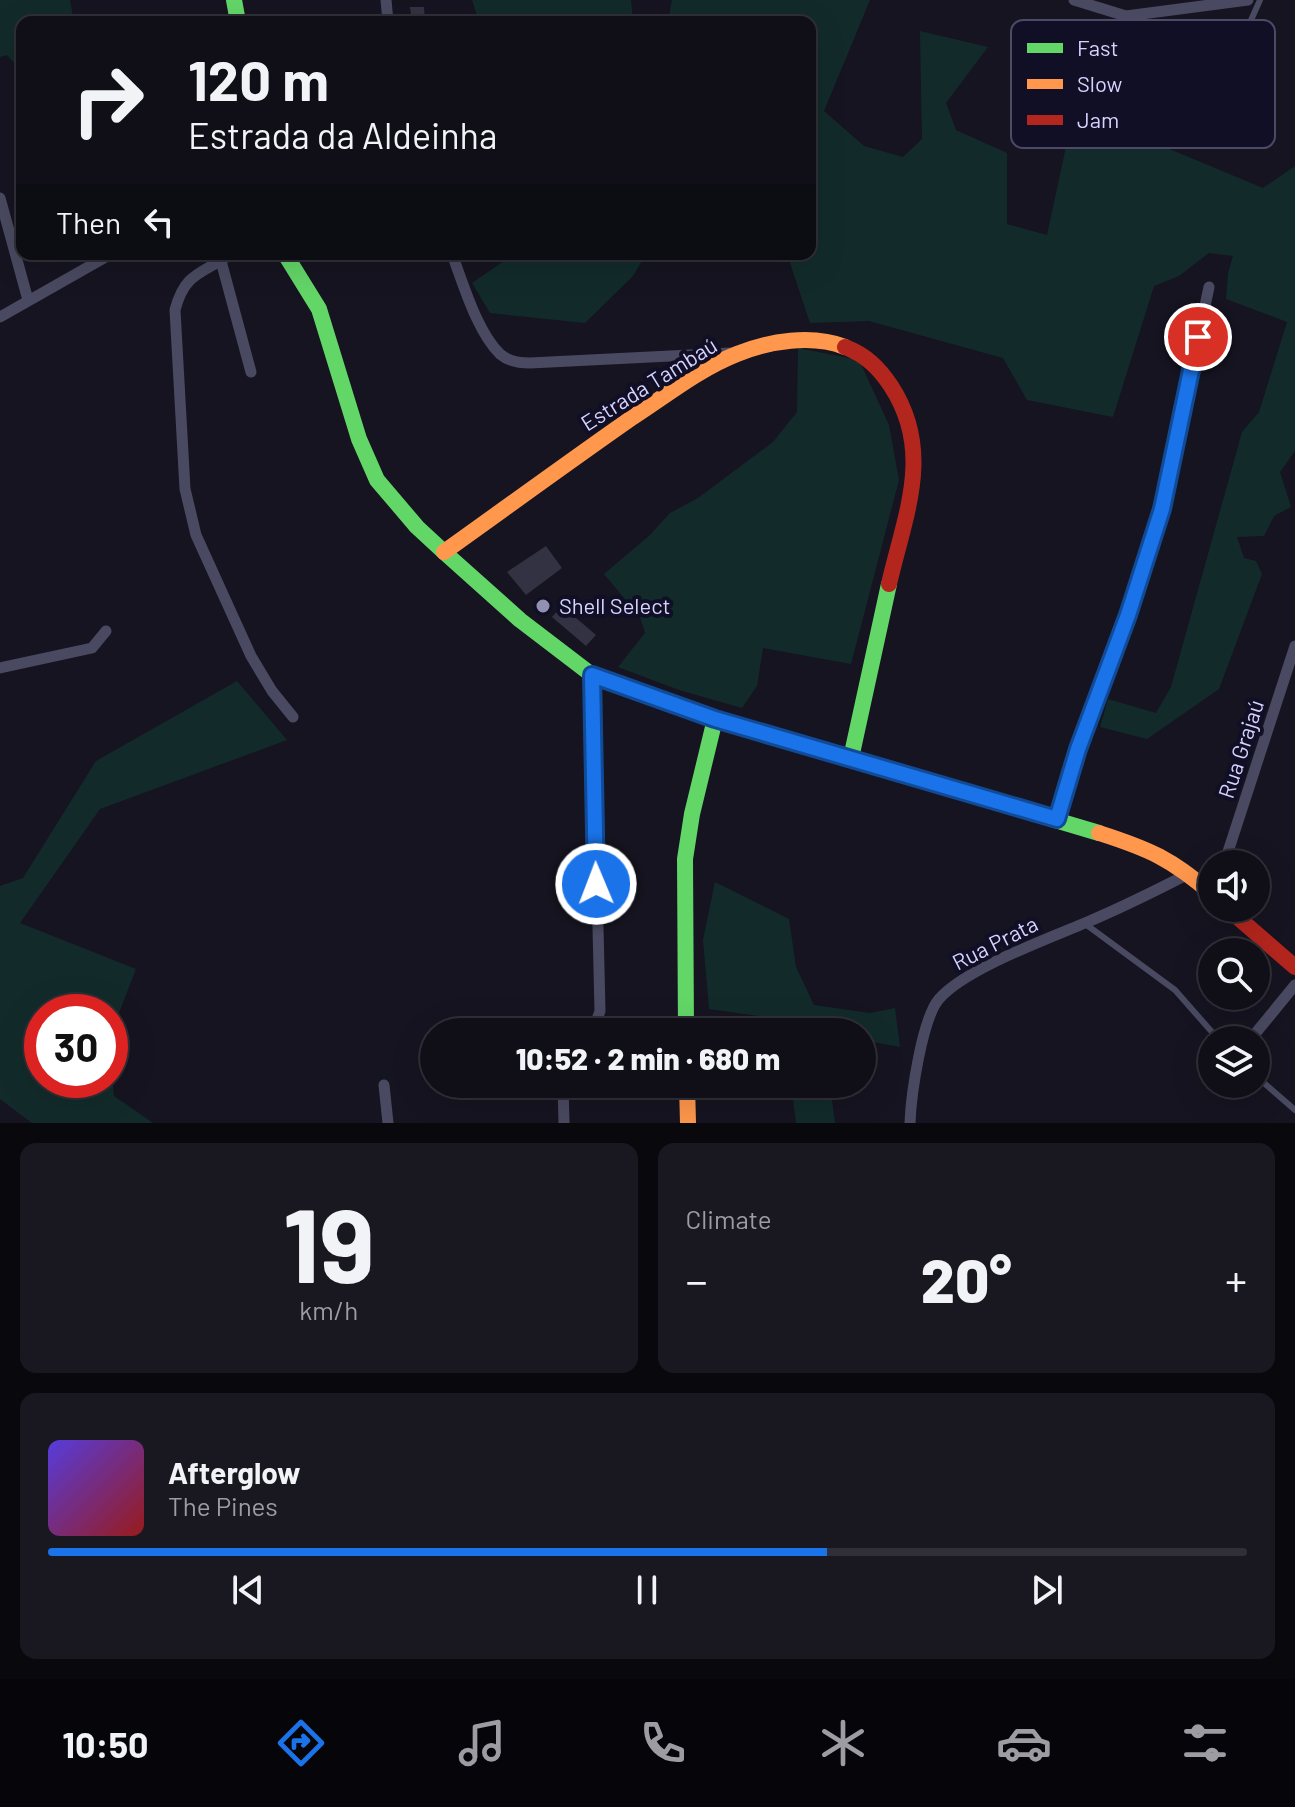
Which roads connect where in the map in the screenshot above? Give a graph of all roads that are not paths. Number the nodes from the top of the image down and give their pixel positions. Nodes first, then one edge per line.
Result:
1 (1248, 0) edge
2 (1260, 0) edge
3 (1080, 2) edge
4 (1251, 20) edge
5 (0, 198) edge
6 (16, 256) edge
7 (17, 260) edge
8 (100, 260) edge
9 (220, 260) edge
10 (227, 260) edge
11 (289, 260) edge
12 (455, 260) edge
13 (1209, 287) dead end
14 (28, 300) junction
15 (0, 317) edge
16 (740, 353) junction
17 (251, 372) dead end
18 (444, 552) junction
19 (106, 631) dead end
20 (1295, 646) edge
21 (0, 668) edge
22 (592, 675) junction
23 (293, 717) dead end
24 (715, 719) junction
25 (851, 758) junction
26 (1057, 819) junction
27 (1229, 850) edge
28 (1190, 873) junction
29 (1198, 881) edge
30 (1243, 922) edge
31 (1084, 923) junction
32 (1295, 967) edge
33 (1295, 985) edge
34 (598, 1018) edge
35 (686, 1018) edge
36 (1207, 1026) edge
37 (1261, 1026) edge
38 (384, 1085) dead end
39 (1270, 1088) edge
40 (563, 1098) edge
41 (687, 1098) edge
42 (1295, 1110) edge
43 (388, 1123) edge
44 (564, 1123) edge
45 (688, 1123) edge
46 (910, 1123) edge

1 - 3 street
2 - 4 lane
5 - 6 street
7 - 14 street
8 - 14 street
9 - 23 street
10 - 17 street
11 - 18 street
12 - 16 street
13 - 26 street
14 - 15 street
16 - 18 street, Estrada Tambaú
16 - 25 street, Estrada Tambaú
18 - 22 street
19 - 21 street
20 - 27 street, Rua Grajaú
22 - 24 street
22 - 34 street
24 - 25 street
24 - 35 street
25 - 26 street
26 - 28 street
28 - 29 street
28 - 31 street, Rua Prata
30 - 32 street
31 - 36 lane
31 - 46 street, Rua Prata
33 - 37 street
38 - 43 street
39 - 42 lane
40 - 44 street
41 - 45 street

